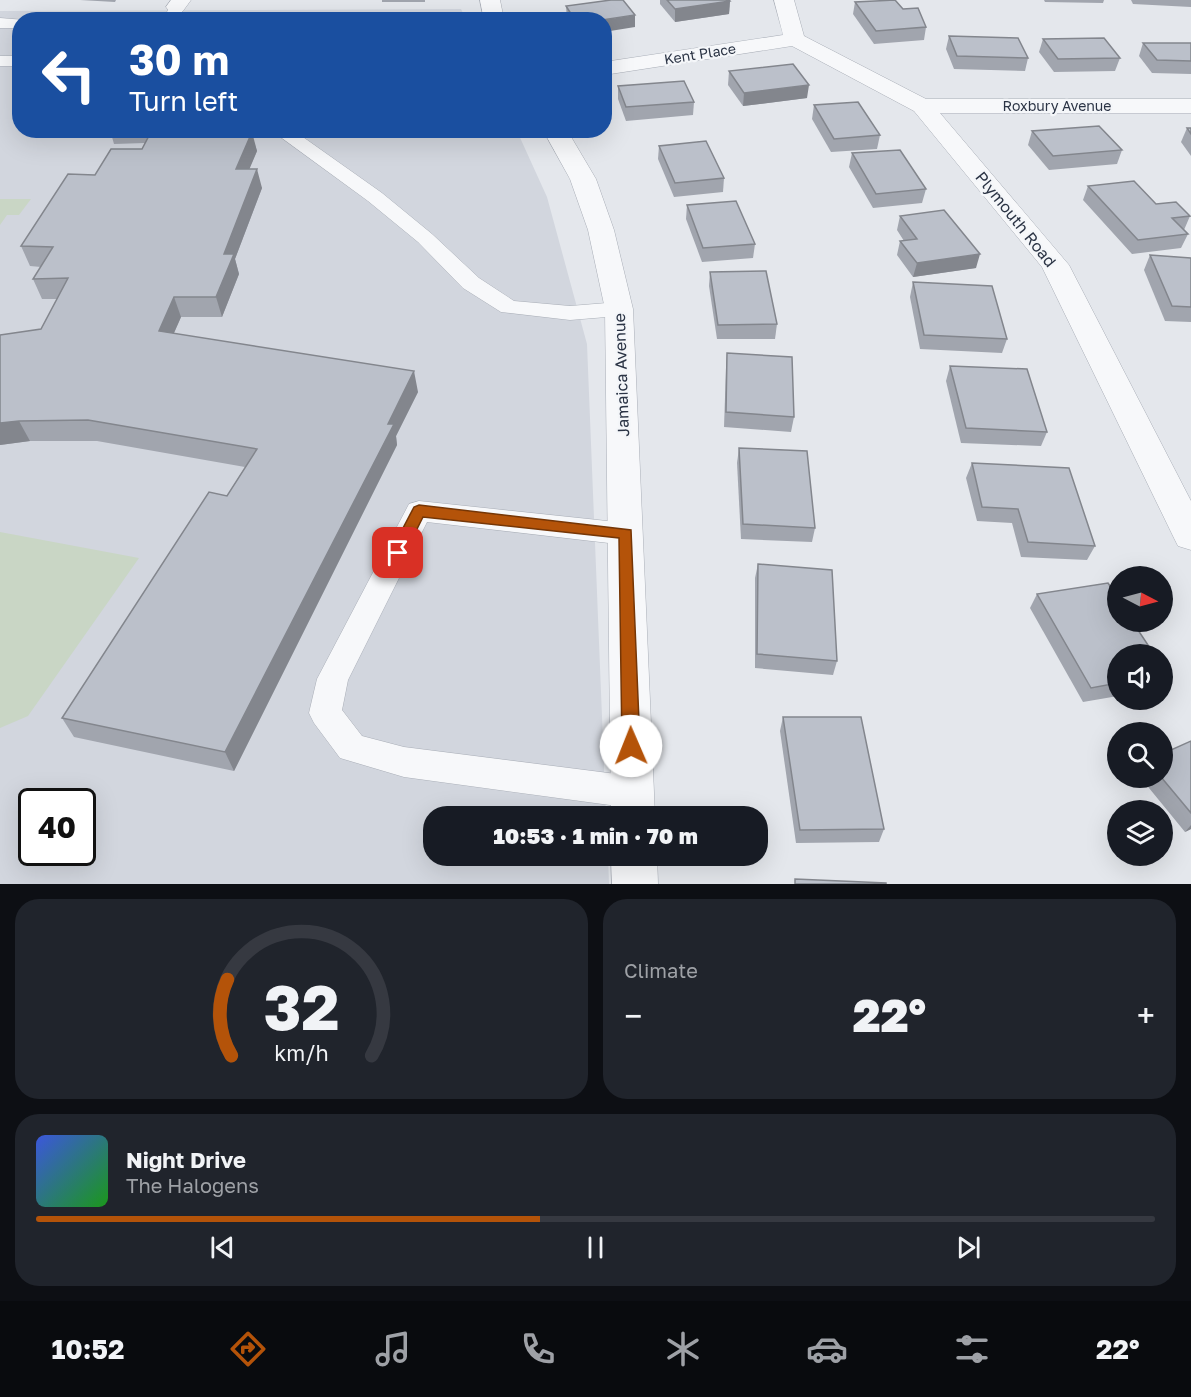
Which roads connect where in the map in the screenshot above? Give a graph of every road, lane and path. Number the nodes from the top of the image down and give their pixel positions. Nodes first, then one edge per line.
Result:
1 (784, 0) edge
2 (795, 39) junction
3 (612, 68) edge
4 (922, 106) junction
5 (1191, 106) edge
6 (290, 138) edge
7 (559, 138) edge
8 (620, 309) junction
9 (1191, 536) edge
10 (626, 547) junction
11 (633, 804) edge
12 (634, 866) edge
13 (635, 884) edge

1 - 2 street
2 - 3 street, Kent Place
2 - 4 street, Plymouth Road
4 - 5 street, Roxbury Avenue
4 - 9 street, Plymouth Road
6 - 8 lane
7 - 8 street, Jamaica Avenue
8 - 10 street, Jamaica Avenue
10 - 11 street, Jamaica Avenue
10 - 11 lane
12 - 13 street

